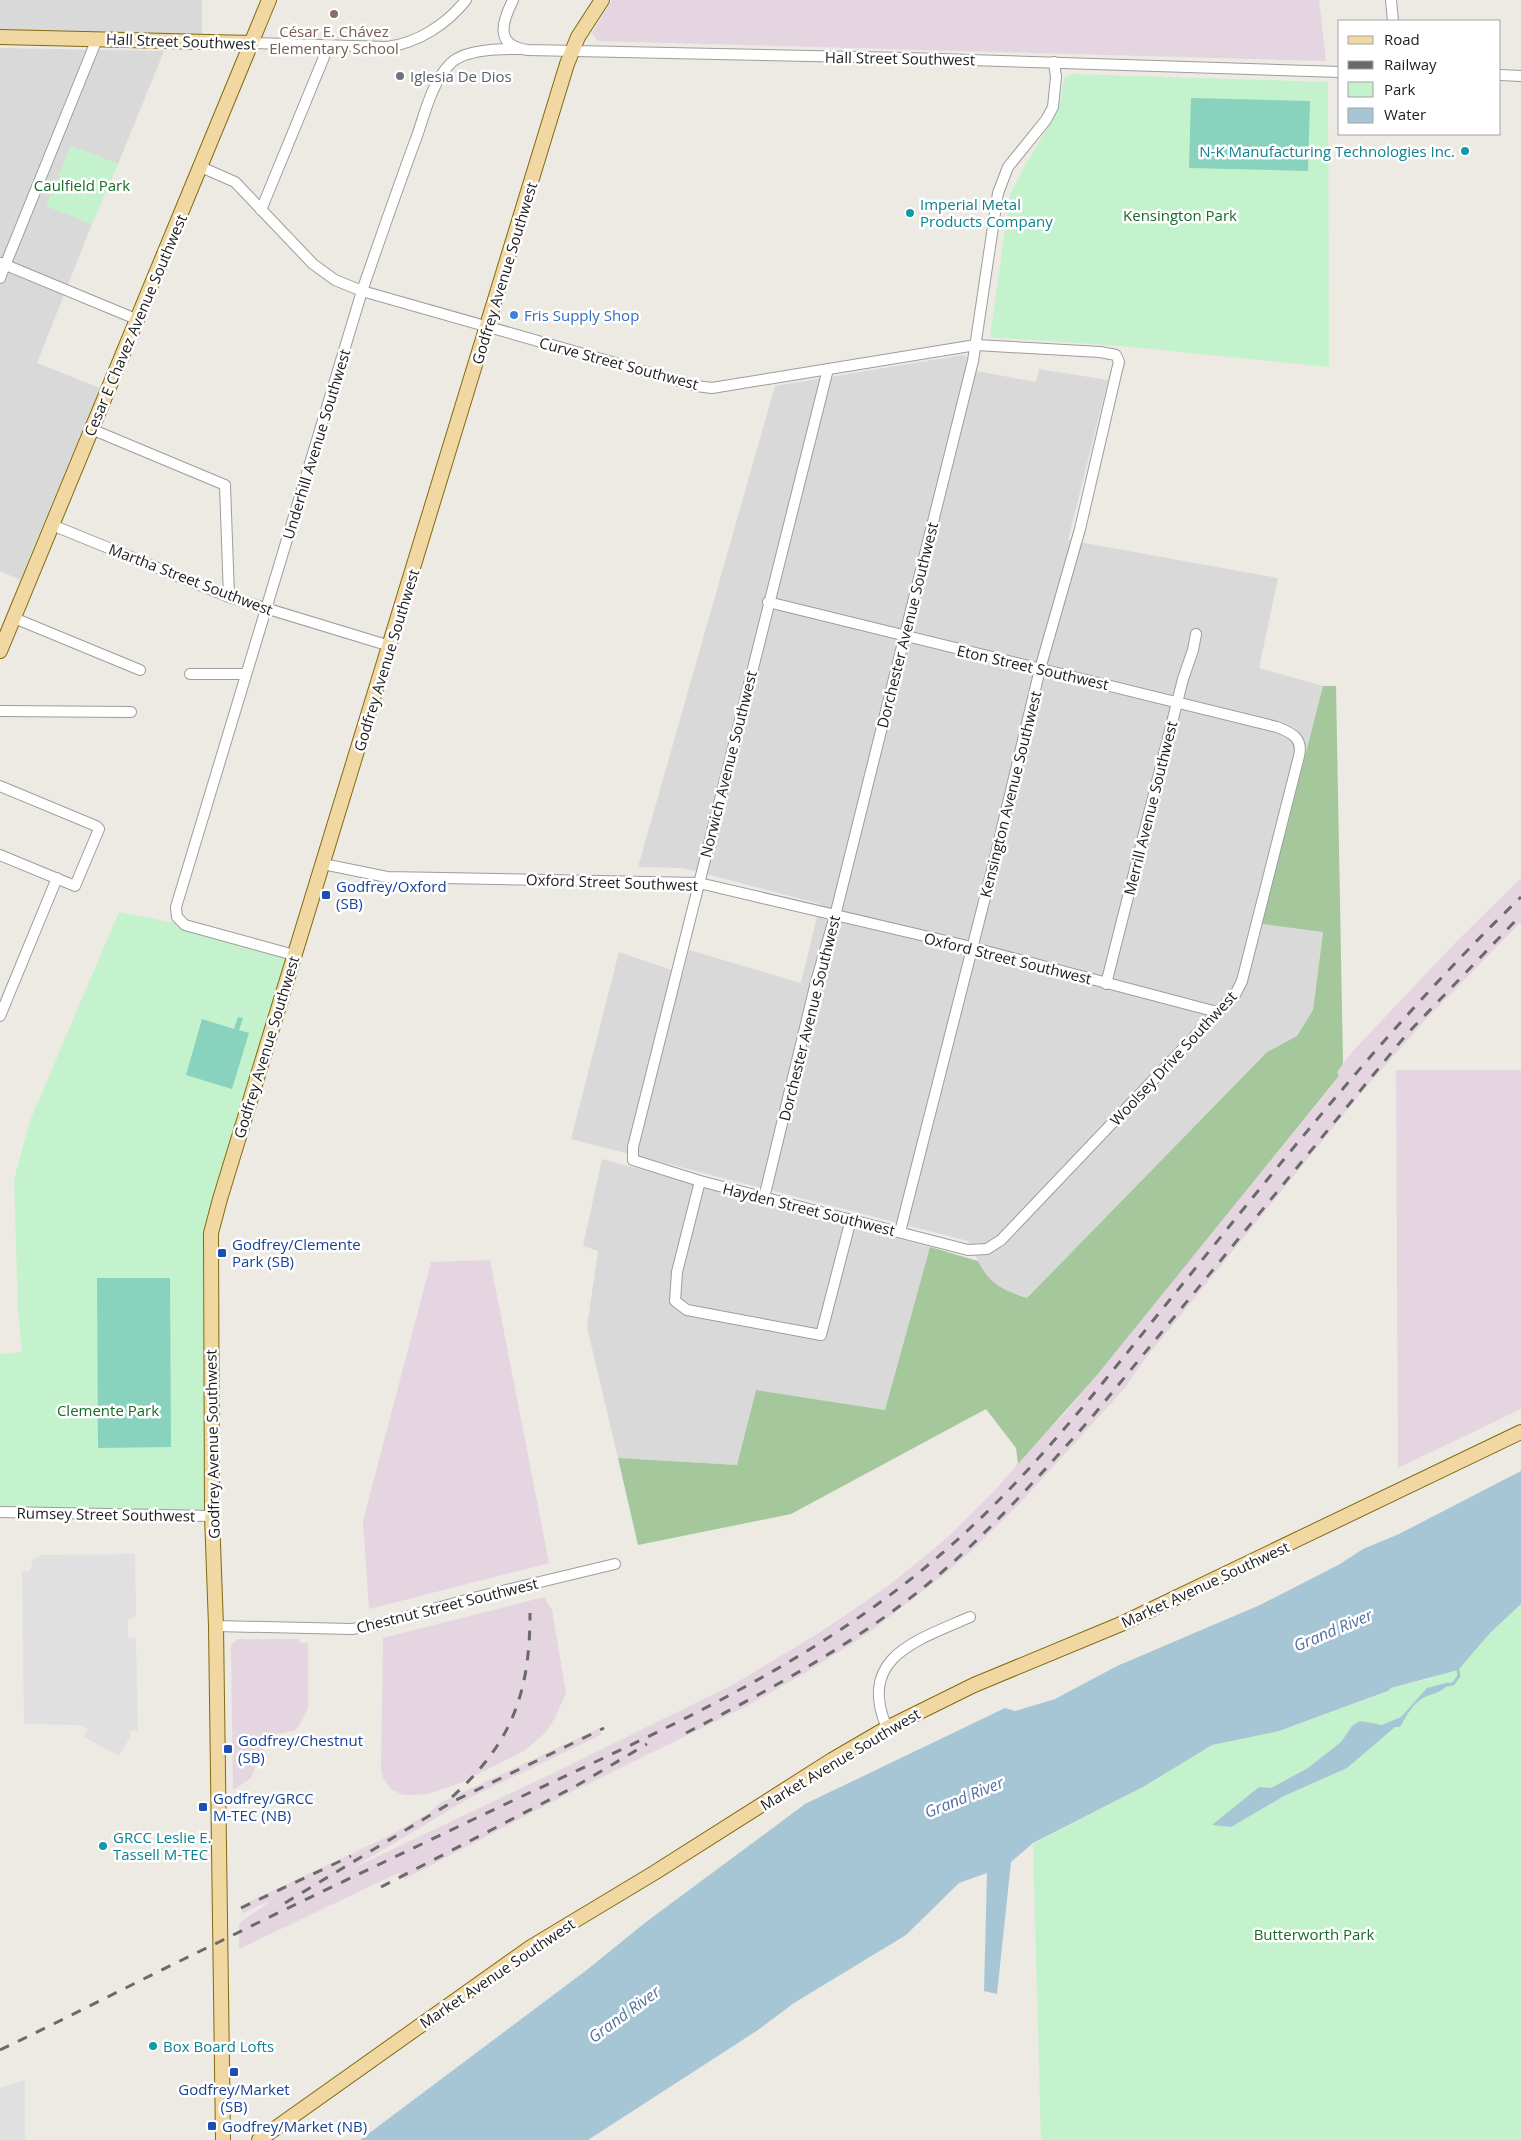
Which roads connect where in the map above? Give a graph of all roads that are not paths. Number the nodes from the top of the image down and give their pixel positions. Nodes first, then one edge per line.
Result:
1 (269, 0) edge
2 (466, 0) edge
3 (513, 0) edge
4 (602, 0) edge
5 (1391, 0) edge
6 (1393, 20) edge
7 (0, 37) edge
8 (97, 39) junction
9 (252, 43) junction
10 (327, 46) junction
11 (519, 49) junction
12 (572, 51) junction
13 (1054, 62) junction
14 (1338, 72) edge
15 (1501, 75) edge
16 (1521, 76) edge
17 (200, 168) junction
18 (261, 210) junction
19 (3, 264) edge
20 (0, 278) edge
21 (362, 291) junction
22 (136, 318) junction
23 (488, 326) junction
24 (976, 345) junction
25 (1116, 355) joint
26 (828, 369) junction
27 (92, 429) junction
28 (52, 525) junction
29 (230, 597) junction
30 (768, 602) junction
31 (266, 608) junction
32 (14, 618) junction
33 (1196, 634) dead end
34 (904, 636) junction
35 (390, 646) junction
36 (1, 647) edge
37 (1040, 669) junction
38 (140, 670) dead end
39 (190, 674) dead end
40 (246, 674) junction
41 (1177, 702) junction
42 (0, 711) edge
43 (132, 712) dead end
44 (1296, 736) joint
45 (0, 786) edge
46 (0, 854) edge
47 (323, 864) junction
48 (57, 878) junction
49 (699, 883) junction
50 (835, 916) junction
51 (971, 947) junction
52 (294, 955) junction
53 (1106, 984) junction
54 (1217, 1012) junction
55 (0, 1016) edge
56 (633, 1160) joint
57 (700, 1181) junction
58 (764, 1198) junction
59 (851, 1219) junction
60 (900, 1232) junction
61 (987, 1249) joint
62 (1521, 1432) edge
63 (0, 1512) edge
64 (212, 1516) junction
65 (615, 1564) dead end
66 (970, 1617) dead end
67 (216, 1626) junction
68 (887, 1728) junction
69 (223, 2140) edge
70 (259, 2140) edge

1 - 9 main road, Cesar E Chavez Avenue Southwest
2 - 10 street, Hall Street Southwest
3 - 11 street
4 - 12 main road, Godfrey Avenue Southwest
5 - 6 street
7 - 8 main road, Hall Street Southwest
8 - 9 main road, Hall Street Southwest
8 - 19 street
9 - 10 street, Hall Street Southwest
9 - 17 main road, Cesar E Chavez Avenue Southwest
10 - 18 street
11 - 12 street, Hall Street Southwest
11 - 21 street, Underhill Avenue Southwest
12 - 13 street, Hall Street Southwest
12 - 23 main road, Godfrey Avenue Southwest
13 - 14 street, Hall Street Southwest
13 - 24 street, Dorchester Avenue Southwest
15 - 16 street
17 - 18 street, Curve Street Southwest
17 - 22 main road, Cesar E Chavez Avenue Southwest
18 - 21 street, Curve Street Southwest
19 - 20 street
19 - 22 street
21 - 23 street, Curve Street Southwest
21 - 31 street, Underhill Avenue Southwest
22 - 27 main road, Cesar E Chavez Avenue Southwest
23 - 26 street, Curve Street Southwest
23 - 35 main road, Godfrey Avenue Southwest
24 - 25 street, Curve Street Southwest
24 - 26 street, Curve Street Southwest
24 - 34 street, Dorchester Avenue Southwest
25 - 37 street, Kensington Avenue Southwest
26 - 30 street, Norwich Avenue Southwest
27 - 28 main road, Cesar E Chavez Avenue Southwest
27 - 29 street
28 - 29 street, Martha Street Southwest
28 - 32 main road, Cesar E Chavez Avenue Southwest
29 - 31 street, Martha Street Southwest
30 - 34 street, Eton Street Southwest
30 - 49 street, Norwich Avenue Southwest
31 - 35 street, Martha Street Southwest
31 - 40 street, Underhill Avenue Southwest
32 - 36 main road, Cesar E Chavez Avenue Southwest
32 - 38 street
33 - 41 street, Merrill Avenue Southwest
34 - 37 street, Eton Street Southwest
34 - 50 street, Dorchester Avenue Southwest
35 - 47 main road, Godfrey Avenue Southwest
37 - 41 street, Eton Street Southwest
37 - 51 street, Kensington Avenue Southwest
39 - 40 street
40 - 52 street, Underhill Avenue Southwest
41 - 44 street, Eton Street Southwest
41 - 53 street, Merrill Avenue Southwest
42 - 43 street
44 - 54 street, Woolsey Drive Southwest
45 - 48 street
46 - 48 street
47 - 49 street, Oxford Street Southwest
47 - 52 main road, Godfrey Avenue Southwest
48 - 55 street
49 - 50 street, Oxford Street Southwest
49 - 56 street, Norwich Avenue Southwest
50 - 51 street, Oxford Street Southwest
50 - 58 street, Dorchester Avenue Southwest
51 - 53 street, Oxford Street Southwest
51 - 60 street, Kensington Avenue Southwest
52 - 64 main road, Godfrey Avenue Southwest
53 - 54 street, Oxford Street Southwest
54 - 61 street, Woolsey Drive Southwest
56 - 57 street, Hayden Street Southwest
57 - 58 street, Hayden Street Southwest
57 - 59 street
58 - 59 street, Hayden Street Southwest
59 - 60 street, Hayden Street Southwest
60 - 61 street, Hayden Street Southwest
62 - 68 main road, Market Avenue Southwest
63 - 64 street, Rumsey Street Southwest
64 - 67 main road, Godfrey Avenue Southwest
65 - 67 street, Chestnut Street Southwest
66 - 68 street
67 - 69 main road, Godfrey Avenue Southwest
68 - 70 main road, Market Avenue Southwest

